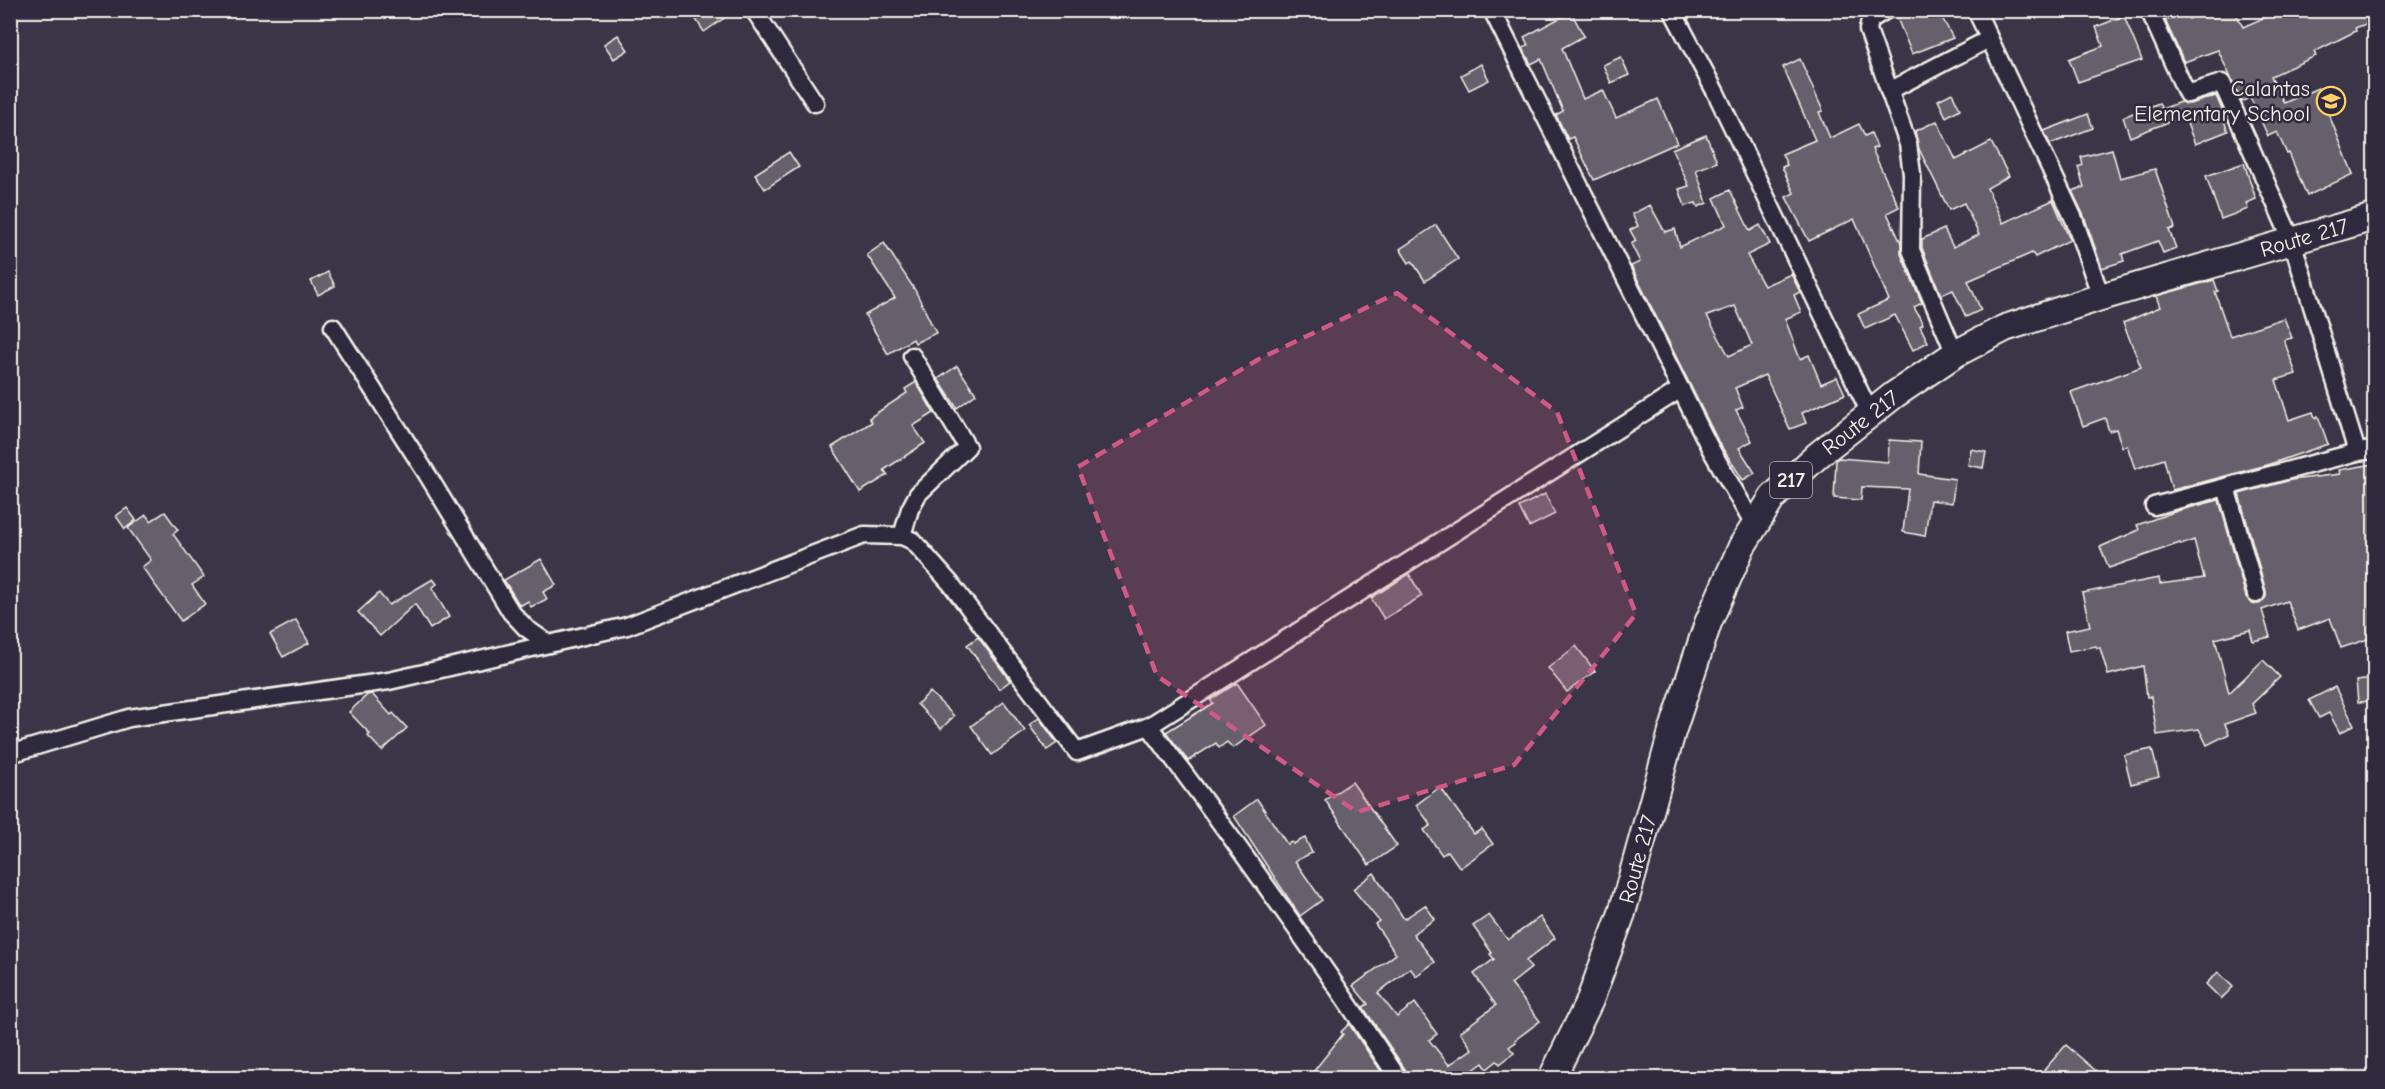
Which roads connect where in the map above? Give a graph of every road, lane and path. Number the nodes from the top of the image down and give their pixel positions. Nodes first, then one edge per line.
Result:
1 (754, 10) edge
2 (1492, 10) edge
3 (1672, 10) edge
4 (1886, 10) edge
5 (1976, 10) edge
6 (2149, 10) edge
7 (1989, 39) junction
8 (1889, 91) junction
9 (815, 103) dead end
10 (2374, 217) edge
11 (2292, 241) junction
12 (2102, 297) junction
13 (333, 327) dead end
14 (1956, 354) junction
15 (912, 356) dead end
16 (1681, 389) junction
17 (1870, 413) junction
18 (2374, 450) edge
19 (2357, 452) junction
20 (2226, 487) junction
21 (2154, 506) dead end
22 (1754, 525) junction
23 (902, 536) junction
24 (2256, 594) dead end
25 (549, 644) junction
26 (1149, 726) junction
27 (10, 753) edge
28 (1398, 1078) edge
29 (1552, 1078) edge

1 - 9 street
2 - 16 street
3 - 17 street
4 - 8 street
5 - 7 street
6 - 11 street
7 - 8 street
7 - 12 street
8 - 14 street
10 - 11 main road, Route 217 / 217
11 - 12 main road, Route 217 / 217
11 - 19 street
12 - 14 main road, Route 217 / 217
13 - 25 street
14 - 17 main road, Route 217 / 217
15 - 23 street
16 - 22 street
16 - 26 street
17 - 22 main road, Route 217 / 217
18 - 19 street
19 - 20 street
20 - 21 street
20 - 24 street
22 - 29 main road, Route 217 / 217
23 - 25 street
23 - 26 street
25 - 27 street
26 - 28 street

